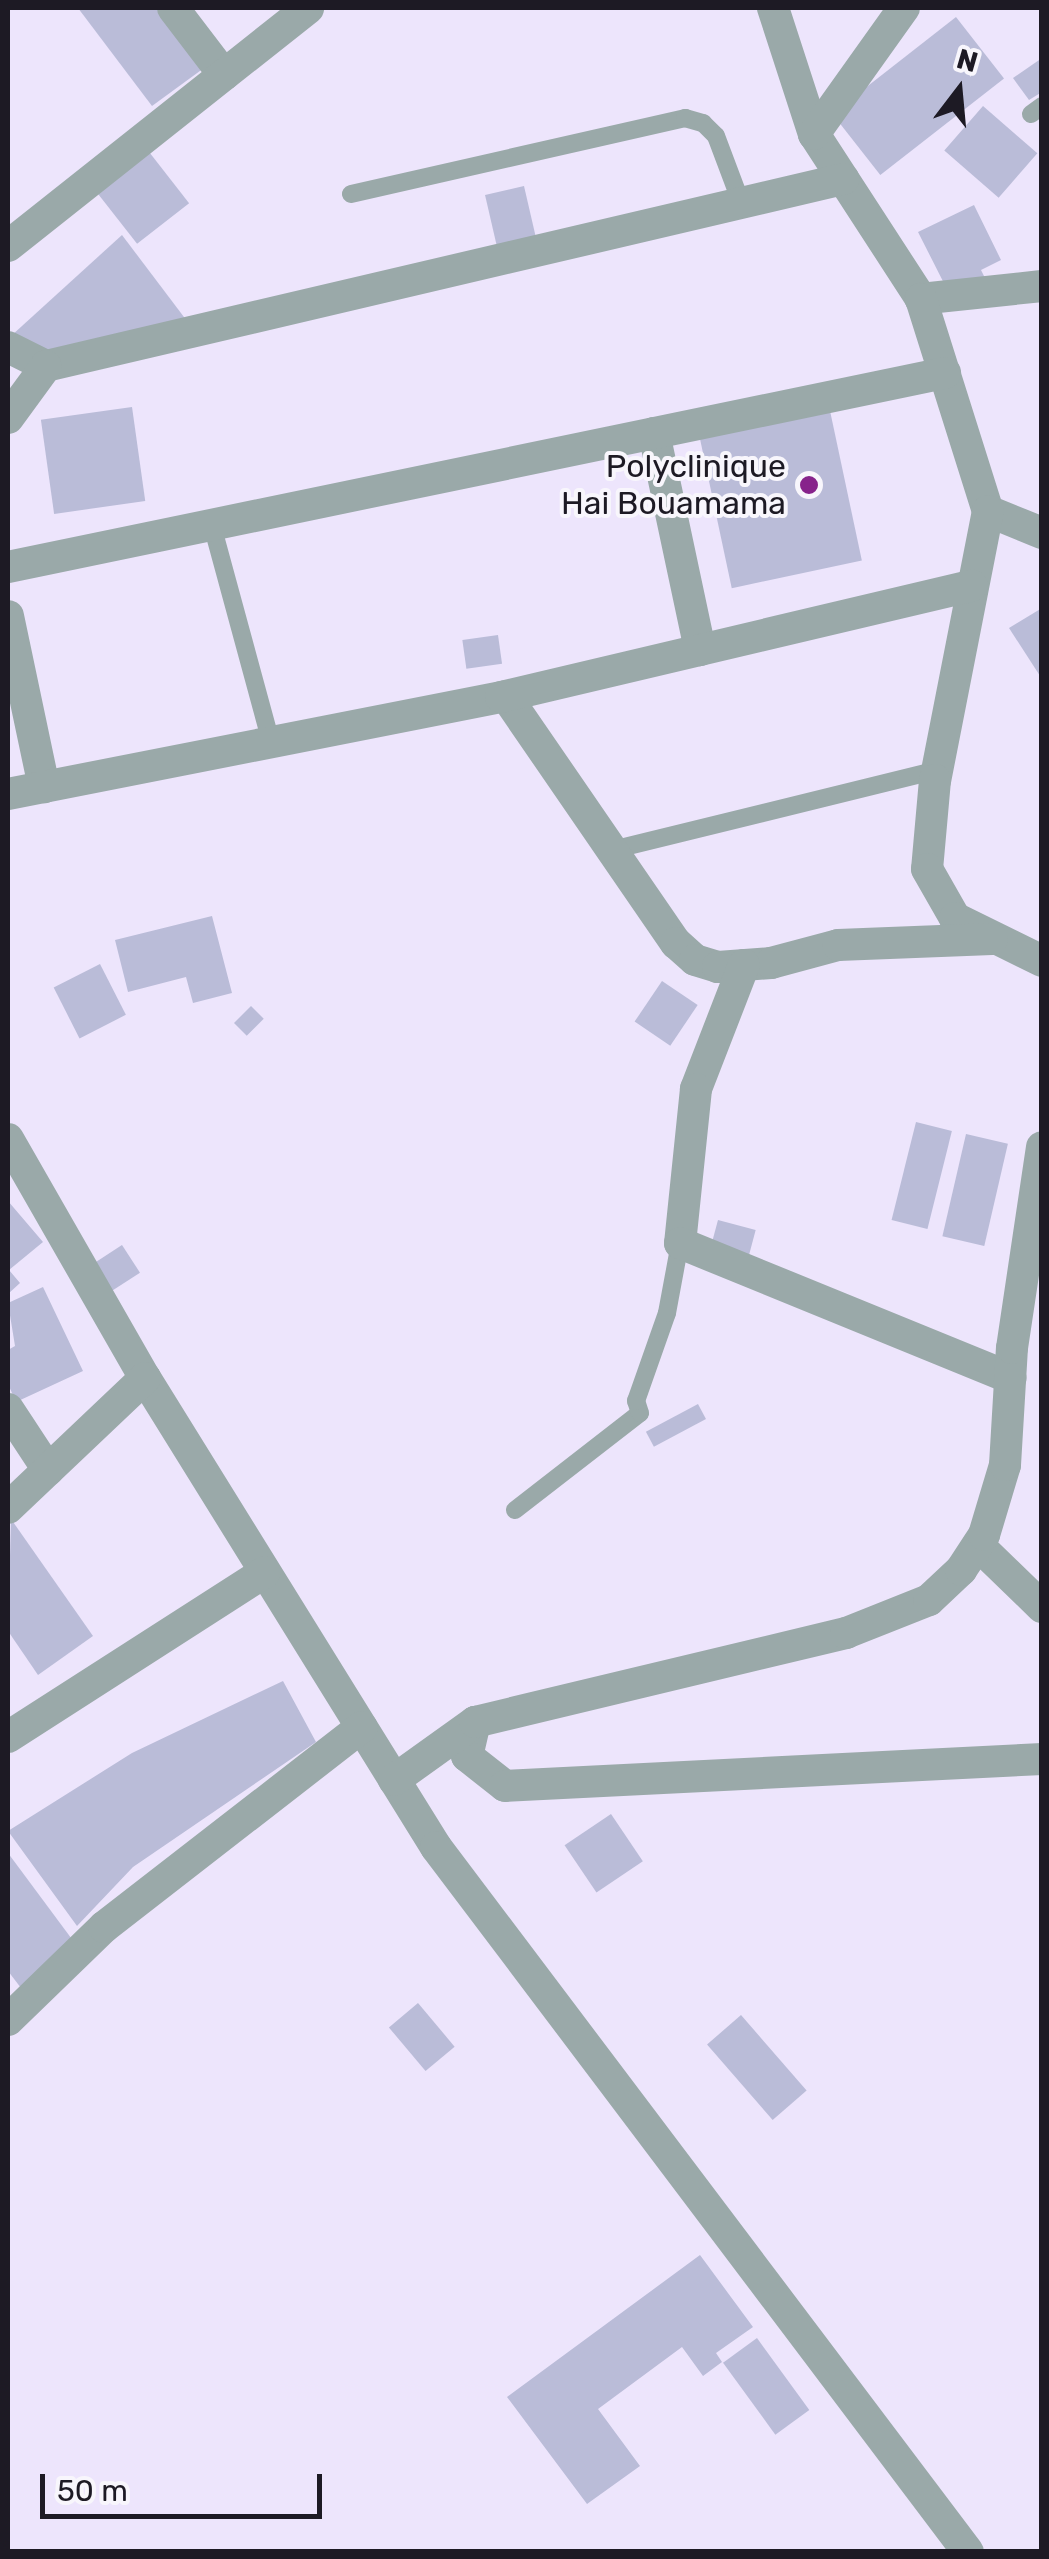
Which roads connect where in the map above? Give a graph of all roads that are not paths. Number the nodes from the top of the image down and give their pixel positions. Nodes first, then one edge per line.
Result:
1 (174, 8) edge
2 (308, 8) edge
3 (773, 8) edge
4 (904, 8) edge
5 (224, 75) junction
6 (814, 134) junction
7 (843, 179) junction
8 (351, 194) dead end
9 (742, 206) junction
10 (8, 246) edge
11 (1042, 286) edge
12 (921, 299) junction
13 (8, 347) edge
14 (46, 366) junction
15 (945, 373) junction
16 (8, 418) edge
17 (654, 433) junction
18 (988, 511) junction
19 (212, 525) junction
20 (1042, 532) edge
21 (8, 567) edge
22 (972, 586) junction
23 (8, 616) edge
24 (700, 650) junction
25 (506, 696) junction
26 (271, 742) junction
27 (938, 770) junction
28 (44, 787) junction
29 (8, 794) edge
30 (612, 850) junction
31 (992, 939) junction
32 (1042, 962) edge
33 (744, 964) junction
34 (8, 1139) edge
35 (1042, 1147) edge
36 (680, 1243) junction
37 (145, 1378) junction
38 (1010, 1378) junction
39 (8, 1409) edge
40 (48, 1470) junction
41 (8, 1508) edge
42 (515, 1510) dead end
43 (978, 1545) junction
44 (265, 1572) junction
45 (1042, 1607) edge
46 (475, 1722) junction
47 (362, 1727) junction
48 (8, 1737) edge
49 (1042, 1759) edge
50 (394, 1780) junction
51 (8, 2020) edge
52 (968, 2552) edge

1 - 5 street
2 - 5 street
3 - 6 street
4 - 6 street
5 - 10 street
6 - 7 street
7 - 9 street
7 - 12 street
8 - 9 lane
9 - 14 street
11 - 12 street
12 - 15 street
13 - 14 street
14 - 16 street
15 - 17 street
15 - 18 street
17 - 19 street
17 - 24 street
18 - 20 street
18 - 22 street
19 - 21 street
19 - 26 lane
22 - 24 street
22 - 27 street
23 - 28 street
24 - 25 street
25 - 26 street
25 - 30 street
26 - 28 street
27 - 30 lane
27 - 31 street
28 - 29 street
30 - 33 street
31 - 32 street
31 - 33 street
33 - 36 street
34 - 37 street
35 - 38 street
36 - 38 street
36 - 42 lane
37 - 40 street
37 - 44 street
38 - 43 street
39 - 40 street
40 - 41 street
43 - 45 street
43 - 46 street
44 - 47 street
44 - 48 street
46 - 49 street
46 - 50 street
47 - 50 street
47 - 51 street
50 - 52 street

